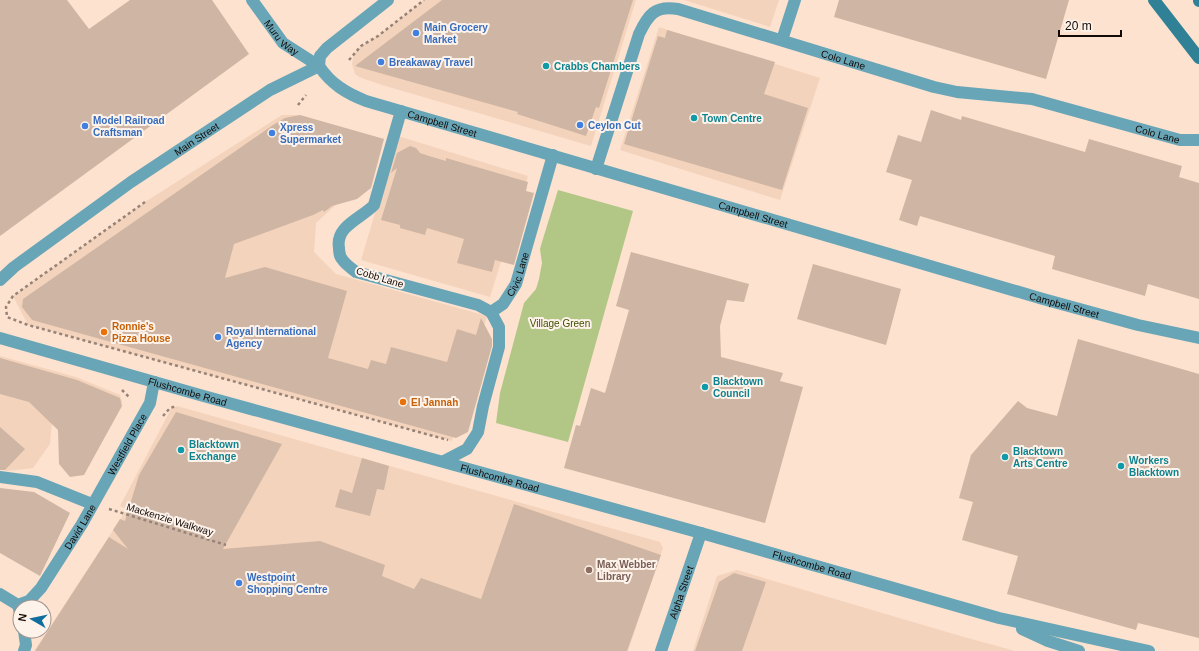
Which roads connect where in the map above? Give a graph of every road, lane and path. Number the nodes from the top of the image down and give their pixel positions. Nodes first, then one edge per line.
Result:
1 (252, 0) edge
2 (388, 0) edge
3 (424, 0) edge
4 (795, 0) edge
5 (1154, 0) edge
6 (782, 40) junction
7 (1199, 58) edge
8 (349, 60) dead end
9 (319, 66) junction
10 (306, 95) dead end
11 (298, 105) dead end
12 (401, 111) junction
13 (1199, 140) edge
14 (553, 156) junction
15 (596, 169) junction
16 (145, 202) dead end
17 (0, 280) edge
18 (491, 312) junction
19 (0, 338) edge
20 (1199, 338) edge
21 (154, 382) junction
22 (452, 441) dead end
23 (444, 461) junction
24 (0, 477) edge
25 (92, 504) junction
26 (110, 509) dead end
27 (701, 532) junction
28 (226, 545) dead end
29 (0, 594) edge
30 (31, 599) edge
31 (12, 603) edge
32 (999, 618) junction
33 (25, 639) edge
34 (24, 651) edge
35 (661, 651) edge
36 (1079, 651) edge
37 (1149, 651) edge

1 - 9 street, Muru Way
2 - 9 street
3 - 8 path
4 - 6 street
5 - 7 main road
6 - 13 street, Colo Lane
6 - 15 street, Colo Lane
9 - 12 street, Campbell Street
9 - 17 street, Main Street
10 - 11 path
12 - 14 street, Campbell Street
12 - 18 street, Cobb Lane
14 - 15 street, Campbell Street
14 - 18 street, Civic Lane
15 - 20 street, Campbell Street
16 - 22 path
18 - 23 street
19 - 21 street, Flushcombe Road
21 - 23 street, Flushcombe Road
21 - 25 street, Westfield Place
23 - 27 street, Flushcombe Road
24 - 25 street, David Lane
25 - 30 street, David Lane
26 - 28 path, Mackenzie Walkway
27 - 32 street, Flushcombe Road
27 - 35 street, Alpha Street
29 - 31 street, David Lane
32 - 36 street, Flushcombe Road
32 - 37 street, Flushcombe Road
33 - 34 street

